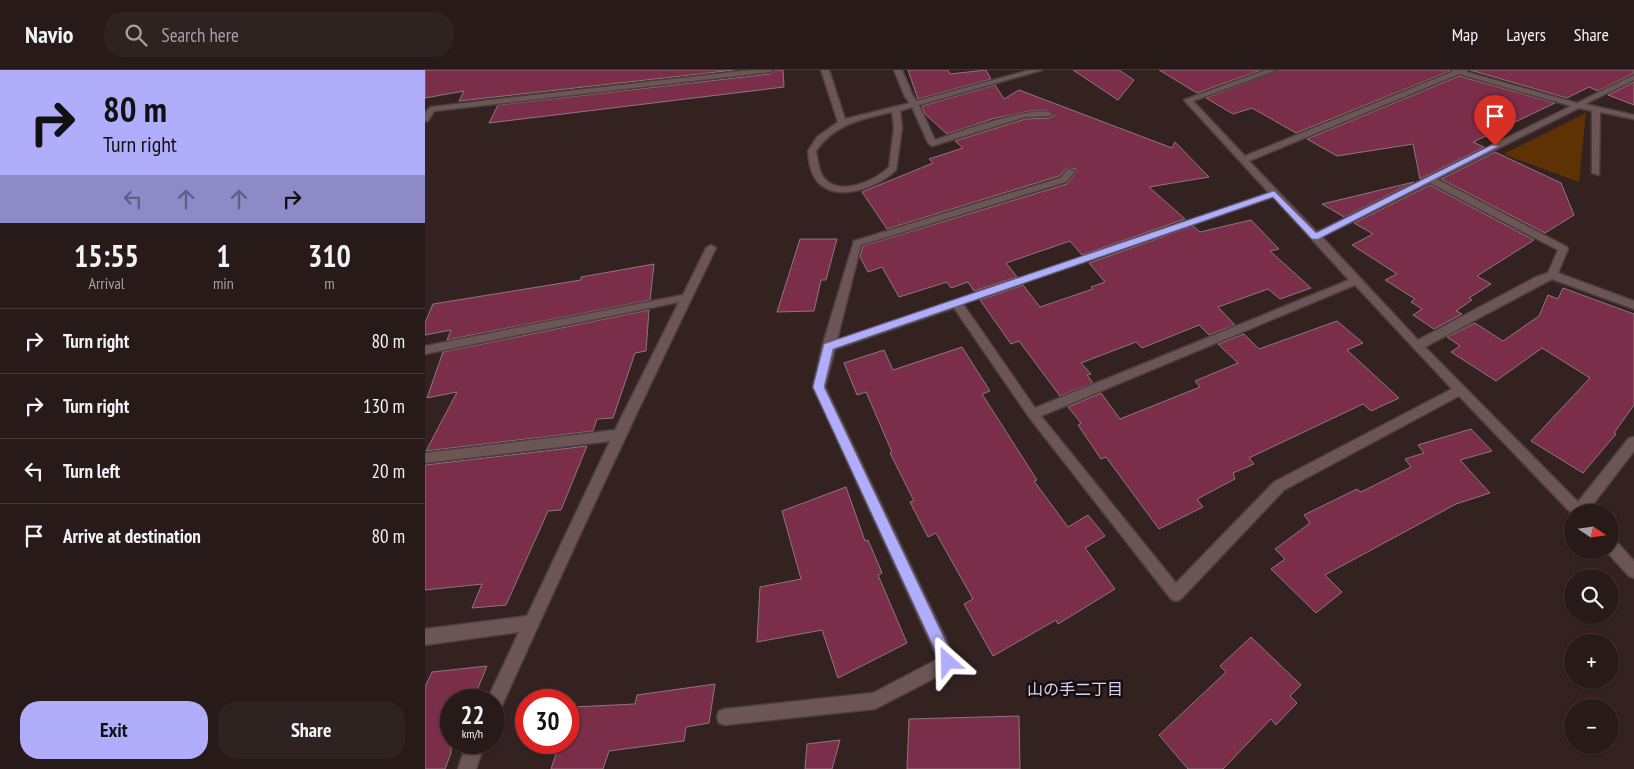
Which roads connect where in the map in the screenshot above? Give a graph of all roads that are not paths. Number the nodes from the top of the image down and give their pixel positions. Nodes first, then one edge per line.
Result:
1 (769, 70) edge
2 (825, 70) edge
3 (898, 70) edge
4 (1037, 70) edge
5 (1273, 70) edge
6 (1458, 71) edge
7 (1012, 73) edge
8 (1634, 77) edge
9 (915, 104) junction
10 (1577, 105) junction
11 (1596, 109) junction
12 (895, 111) junction
13 (1049, 114) dead end
14 (1634, 117) edge
15 (425, 118) edge
16 (842, 123) junction
17 (1243, 160) junction
18 (1071, 171) dead end
19 (1596, 173) dead end
20 (1429, 179) junction
21 (1274, 194) junction
22 (1315, 237) junction
23 (711, 248) dead end
24 (1552, 275) junction
25 (1356, 281) junction
26 (688, 297) junction
27 (956, 302) junction
28 (1634, 304) edge
29 (1417, 346) junction
30 (828, 347) junction
31 (425, 350) edge
32 (1460, 390) junction
33 (1033, 414) junction
34 (619, 436) junction
35 (1634, 442) edge
36 (425, 458) edge
37 (1571, 504) edge
38 (1585, 504) edge
39 (1619, 555) edge
40 (1634, 571) edge
41 (532, 622) junction
42 (425, 637) edge
43 (501, 689) edge
44 (725, 717) dead end
45 (472, 754) edge
46 (467, 769) edge

1 - 15 street
2 - 16 street
3 - 9 street
4 - 7 street
5 - 17 street
6 - 10 street
6 - 17 street
7 - 9 street
8 - 10 street
9 - 12 street
9 - 13 street
10 - 11 street
10 - 20 street
11 - 14 street
11 - 19 street
12 - 16 street
12 - 16 street
17 - 21 street
18 - 30 street
20 - 22 street
20 - 24 street
21 - 22 street
21 - 27 street
22 - 25 street
23 - 26 street
24 - 28 street
24 - 29 street
25 - 29 street
25 - 33 street
26 - 31 street
26 - 34 street
27 - 30 street
27 - 33 street
29 - 32 street
30 - 44 street
32 - 33 street
32 - 37 street
34 - 36 street
34 - 41 street
35 - 38 street
39 - 40 street
41 - 42 street
41 - 43 street
45 - 46 street

